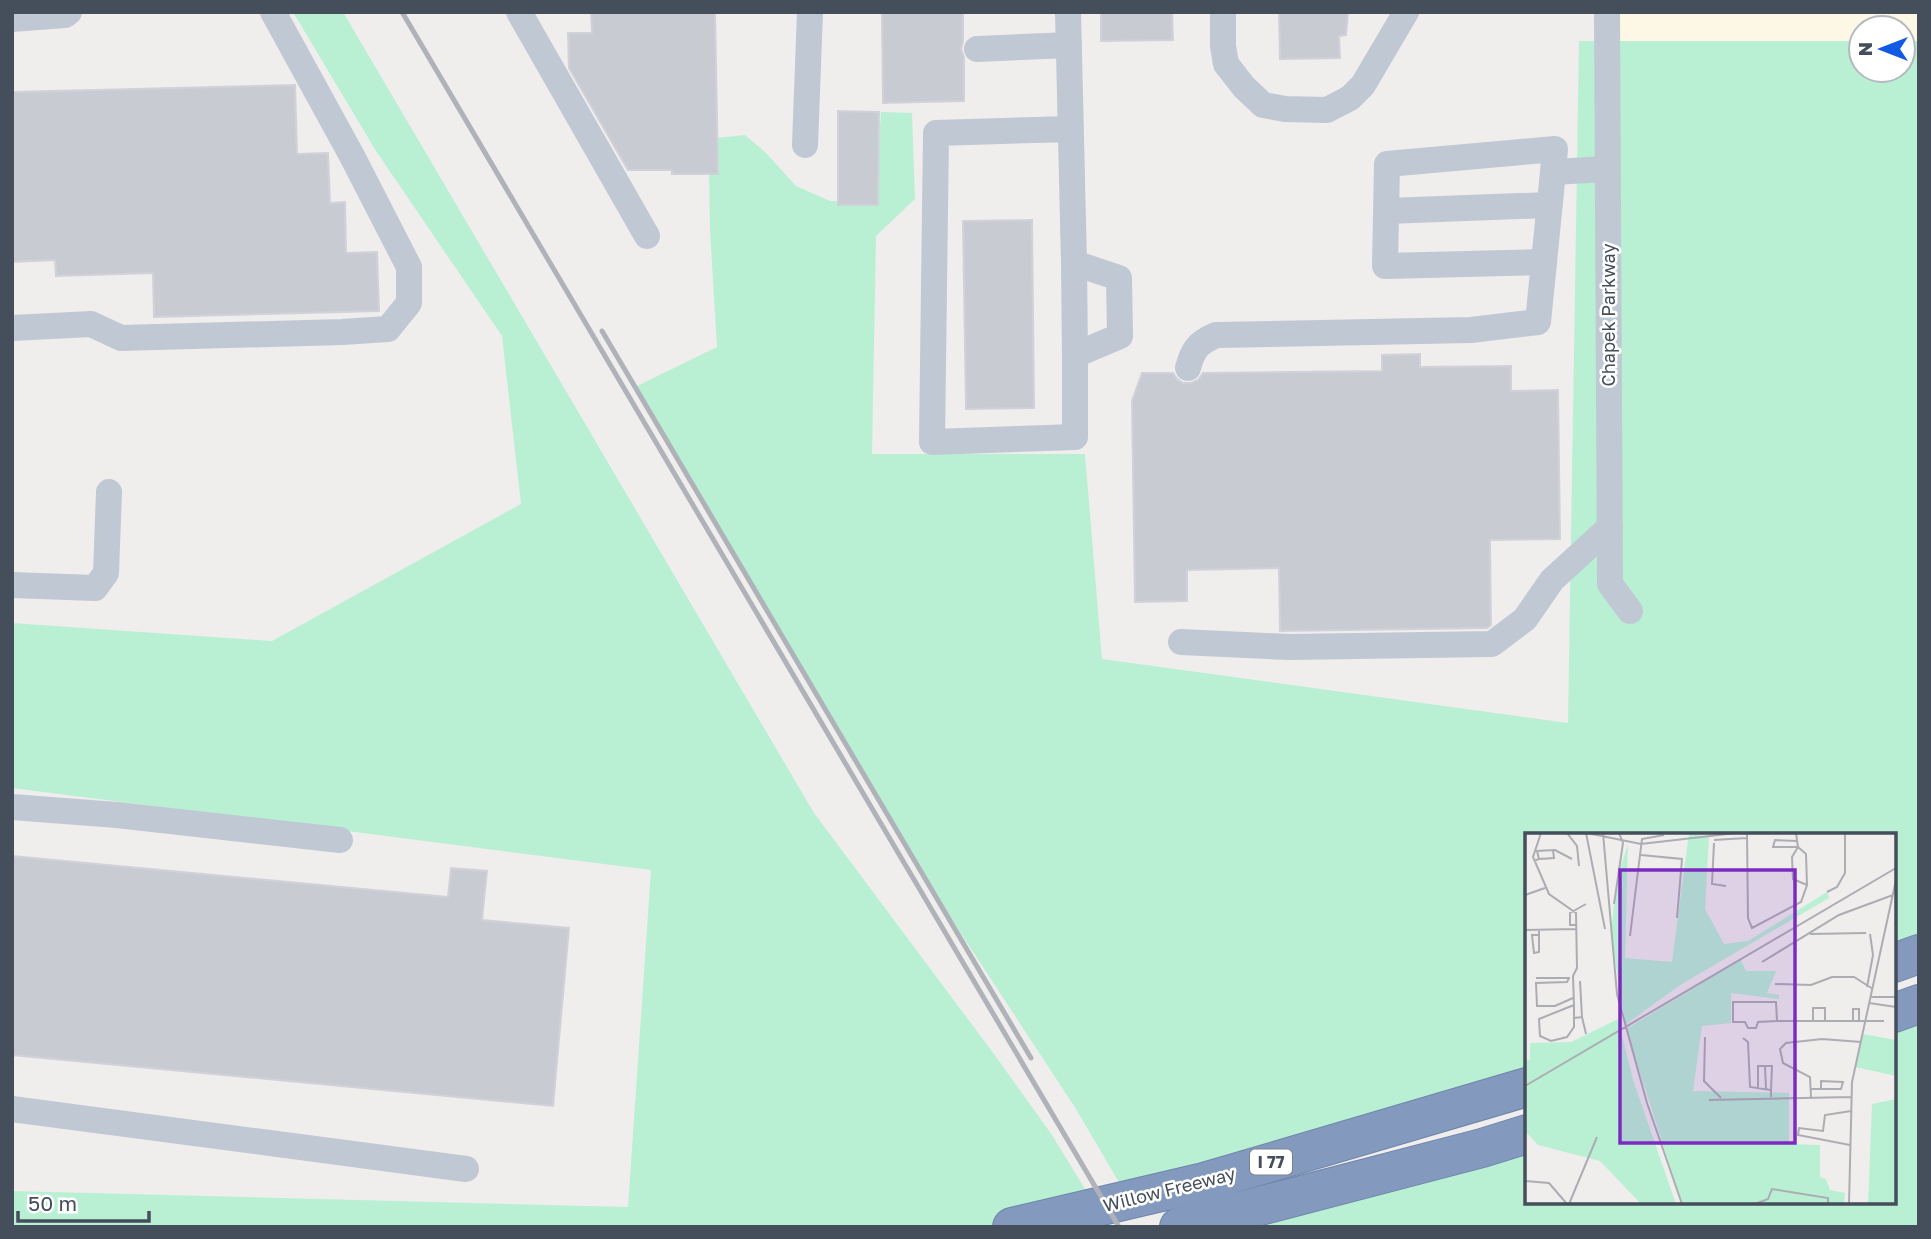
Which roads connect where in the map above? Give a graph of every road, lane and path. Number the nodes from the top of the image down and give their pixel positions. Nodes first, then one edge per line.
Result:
1 (69, 12) edge
2 (273, 12) edge
3 (519, 12) edge
4 (810, 12) edge
5 (1068, 12) edge
6 (1223, 12) edge
7 (1406, 12) edge
8 (1607, 12) edge
9 (12, 19) edge
10 (1069, 45) junction
11 (977, 49) dead end
12 (1070, 129) junction
13 (805, 145) dead end
14 (1607, 169) junction
15 (1553, 172) junction
16 (1549, 205) junction
17 (1387, 211) junction
18 (647, 236) dead end
19 (1544, 262) junction
20 (1074, 263) junction
21 (12, 328) edge
22 (1075, 355) junction
23 (1188, 368) dead end
24 (109, 492) dead end
25 (1610, 527) junction
26 (12, 584) edge
27 (1630, 611) dead end
28 (1181, 642) dead end
29 (12, 807) edge
30 (340, 840) dead end
31 (1919, 954) edge
32 (1896, 962) edge
33 (1919, 1004) edge
34 (1896, 1012) edge
35 (1525, 1088) edge
36 (12, 1109) edge
37 (1525, 1135) edge
38 (466, 1169) dead end
39 (1012, 1227) edge
40 (1179, 1227) edge

1 - 9 street
2 - 21 street
3 - 18 street
4 - 13 street
5 - 10 street
6 - 7 street
8 - 14 street, Chapek Parkway
10 - 11 street
10 - 12 street
12 - 20 street
12 - 22 street
14 - 15 street
14 - 25 street, Chapek Parkway
15 - 16 street
15 - 17 street
16 - 17 street
16 - 19 street
17 - 19 street
19 - 23 street
20 - 22 street
20 - 22 street
24 - 26 street
25 - 27 street, Chapek Parkway
25 - 28 street
29 - 30 street
31 - 32 highway
33 - 34 highway
35 - 39 highway, Willow Freeway / I 77
36 - 38 street
37 - 40 highway, I 77

